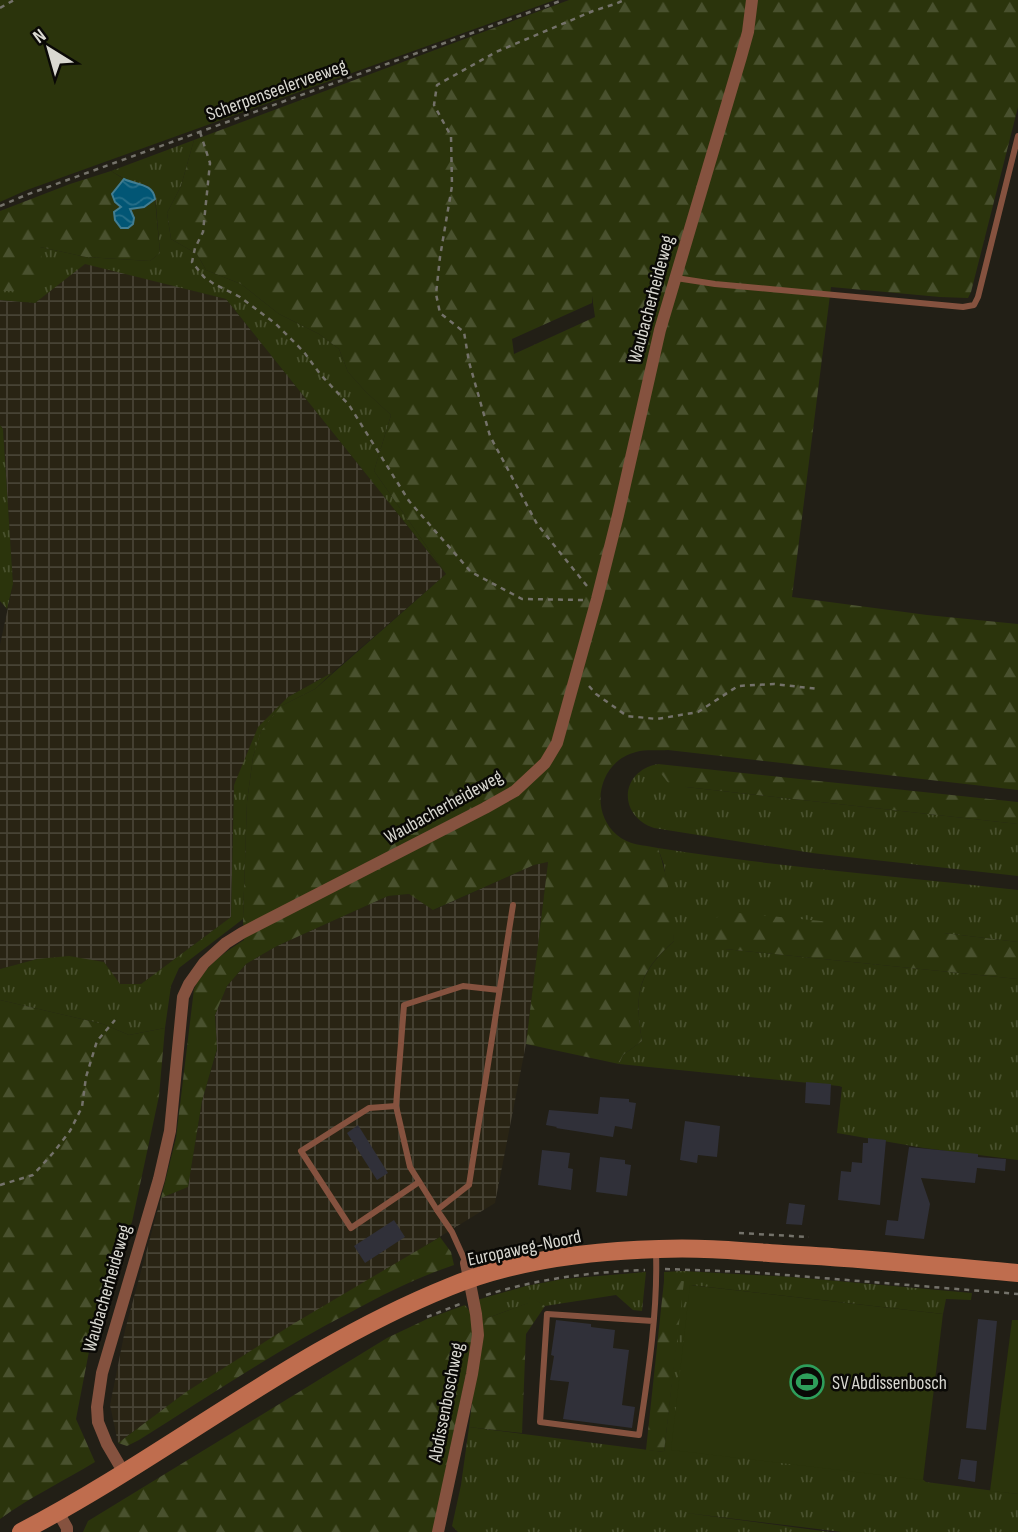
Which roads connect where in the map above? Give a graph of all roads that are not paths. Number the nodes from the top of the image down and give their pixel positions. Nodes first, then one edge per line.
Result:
1 (752, 0) edge
2 (1018, 136) edge
3 (674, 278) junction
4 (513, 905) dead end
5 (499, 990) junction
6 (396, 1106) junction
7 (419, 1182) junction
8 (437, 1210) junction
9 (656, 1249) junction
10 (467, 1271) junction
11 (1018, 1273) edge
12 (653, 1321) junction
13 (124, 1473) junction
14 (58, 1513) junction
15 (21, 1532) edge
16 (67, 1532) edge
17 (438, 1532) edge

1 - 3 street, Waubacherheideweg
2 - 3 lane
3 - 13 street, Waubacherheideweg
4 - 5 lane
5 - 6 lane
5 - 8 lane
6 - 7 lane
6 - 7 lane
7 - 8 lane
8 - 10 lane
9 - 10 street, Europaweg-Noord
9 - 11 street, Europaweg-Noord
9 - 12 lane
10 - 13 street, Europaweg-Noord
10 - 17 street, Abdissenboschweg
12 - 12 lane
13 - 14 street, Europaweg-Noord
14 - 15 street, Europaweg-Noord
14 - 16 street

